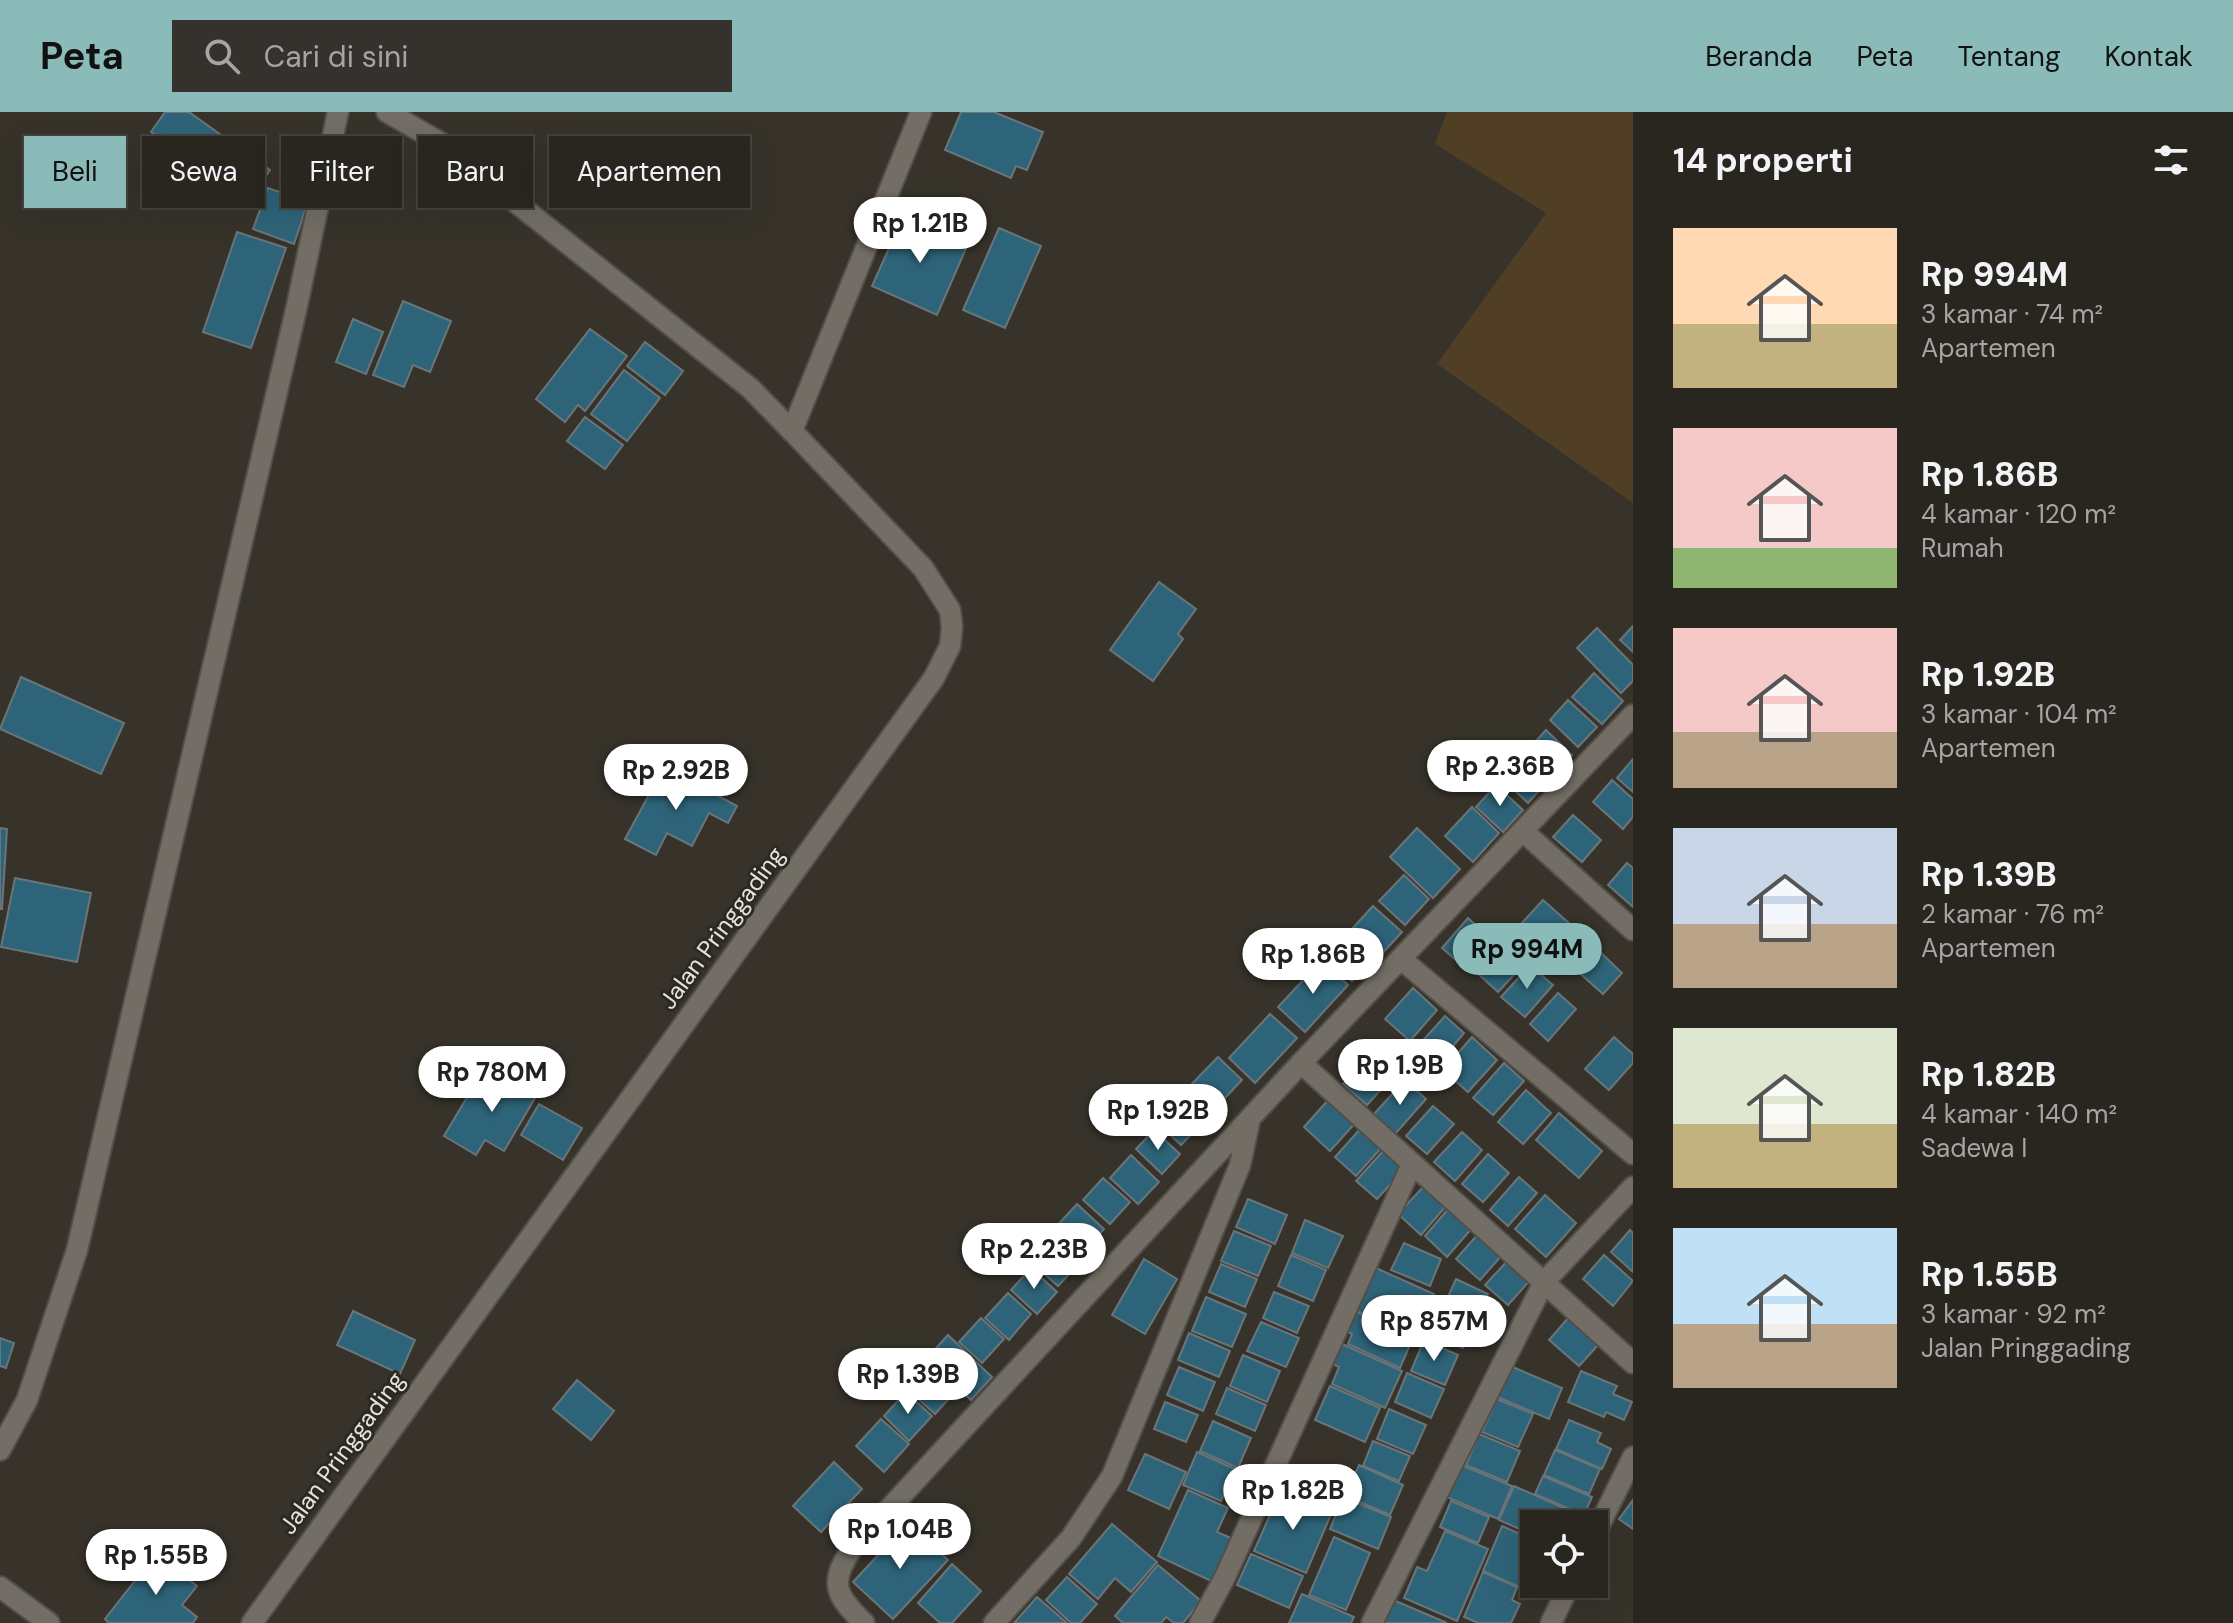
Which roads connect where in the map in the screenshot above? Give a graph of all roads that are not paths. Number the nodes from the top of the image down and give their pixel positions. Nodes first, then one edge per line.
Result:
1 (338, 112) edge
2 (387, 112) edge
3 (921, 112) edge
4 (792, 431) junction
5 (1633, 715) edge
6 (1524, 832) junction
7 (1633, 930) edge
8 (1401, 959) junction
9 (1301, 1063) junction
10 (1250, 1119) junction
11 (1633, 1154) edge
12 (1412, 1164) junction
13 (1633, 1187) edge
14 (1544, 1282) junction
15 (1633, 1363) edge
16 (0, 1450) edge
17 (1633, 1457) edge
18 (1607, 1510) edge
19 (0, 1587) edge
20 (1563, 1598) edge
21 (49, 1623) edge
22 (252, 1623) edge
23 (864, 1623) edge
24 (994, 1623) edge
25 (1200, 1623) edge
26 (1372, 1623) edge
27 (1551, 1623) edge

1 - 16 street
2 - 4 street, Jalan Pringgading
3 - 4 street
4 - 22 street, Jalan Pringgading
5 - 6 street
6 - 7 street
6 - 8 street
8 - 9 street
8 - 11 street
9 - 10 street
9 - 12 street
10 - 23 street
10 - 24 street
12 - 14 street
12 - 25 street
13 - 14 street
14 - 15 street
14 - 26 street
17 - 18 street
19 - 21 street
20 - 27 street

